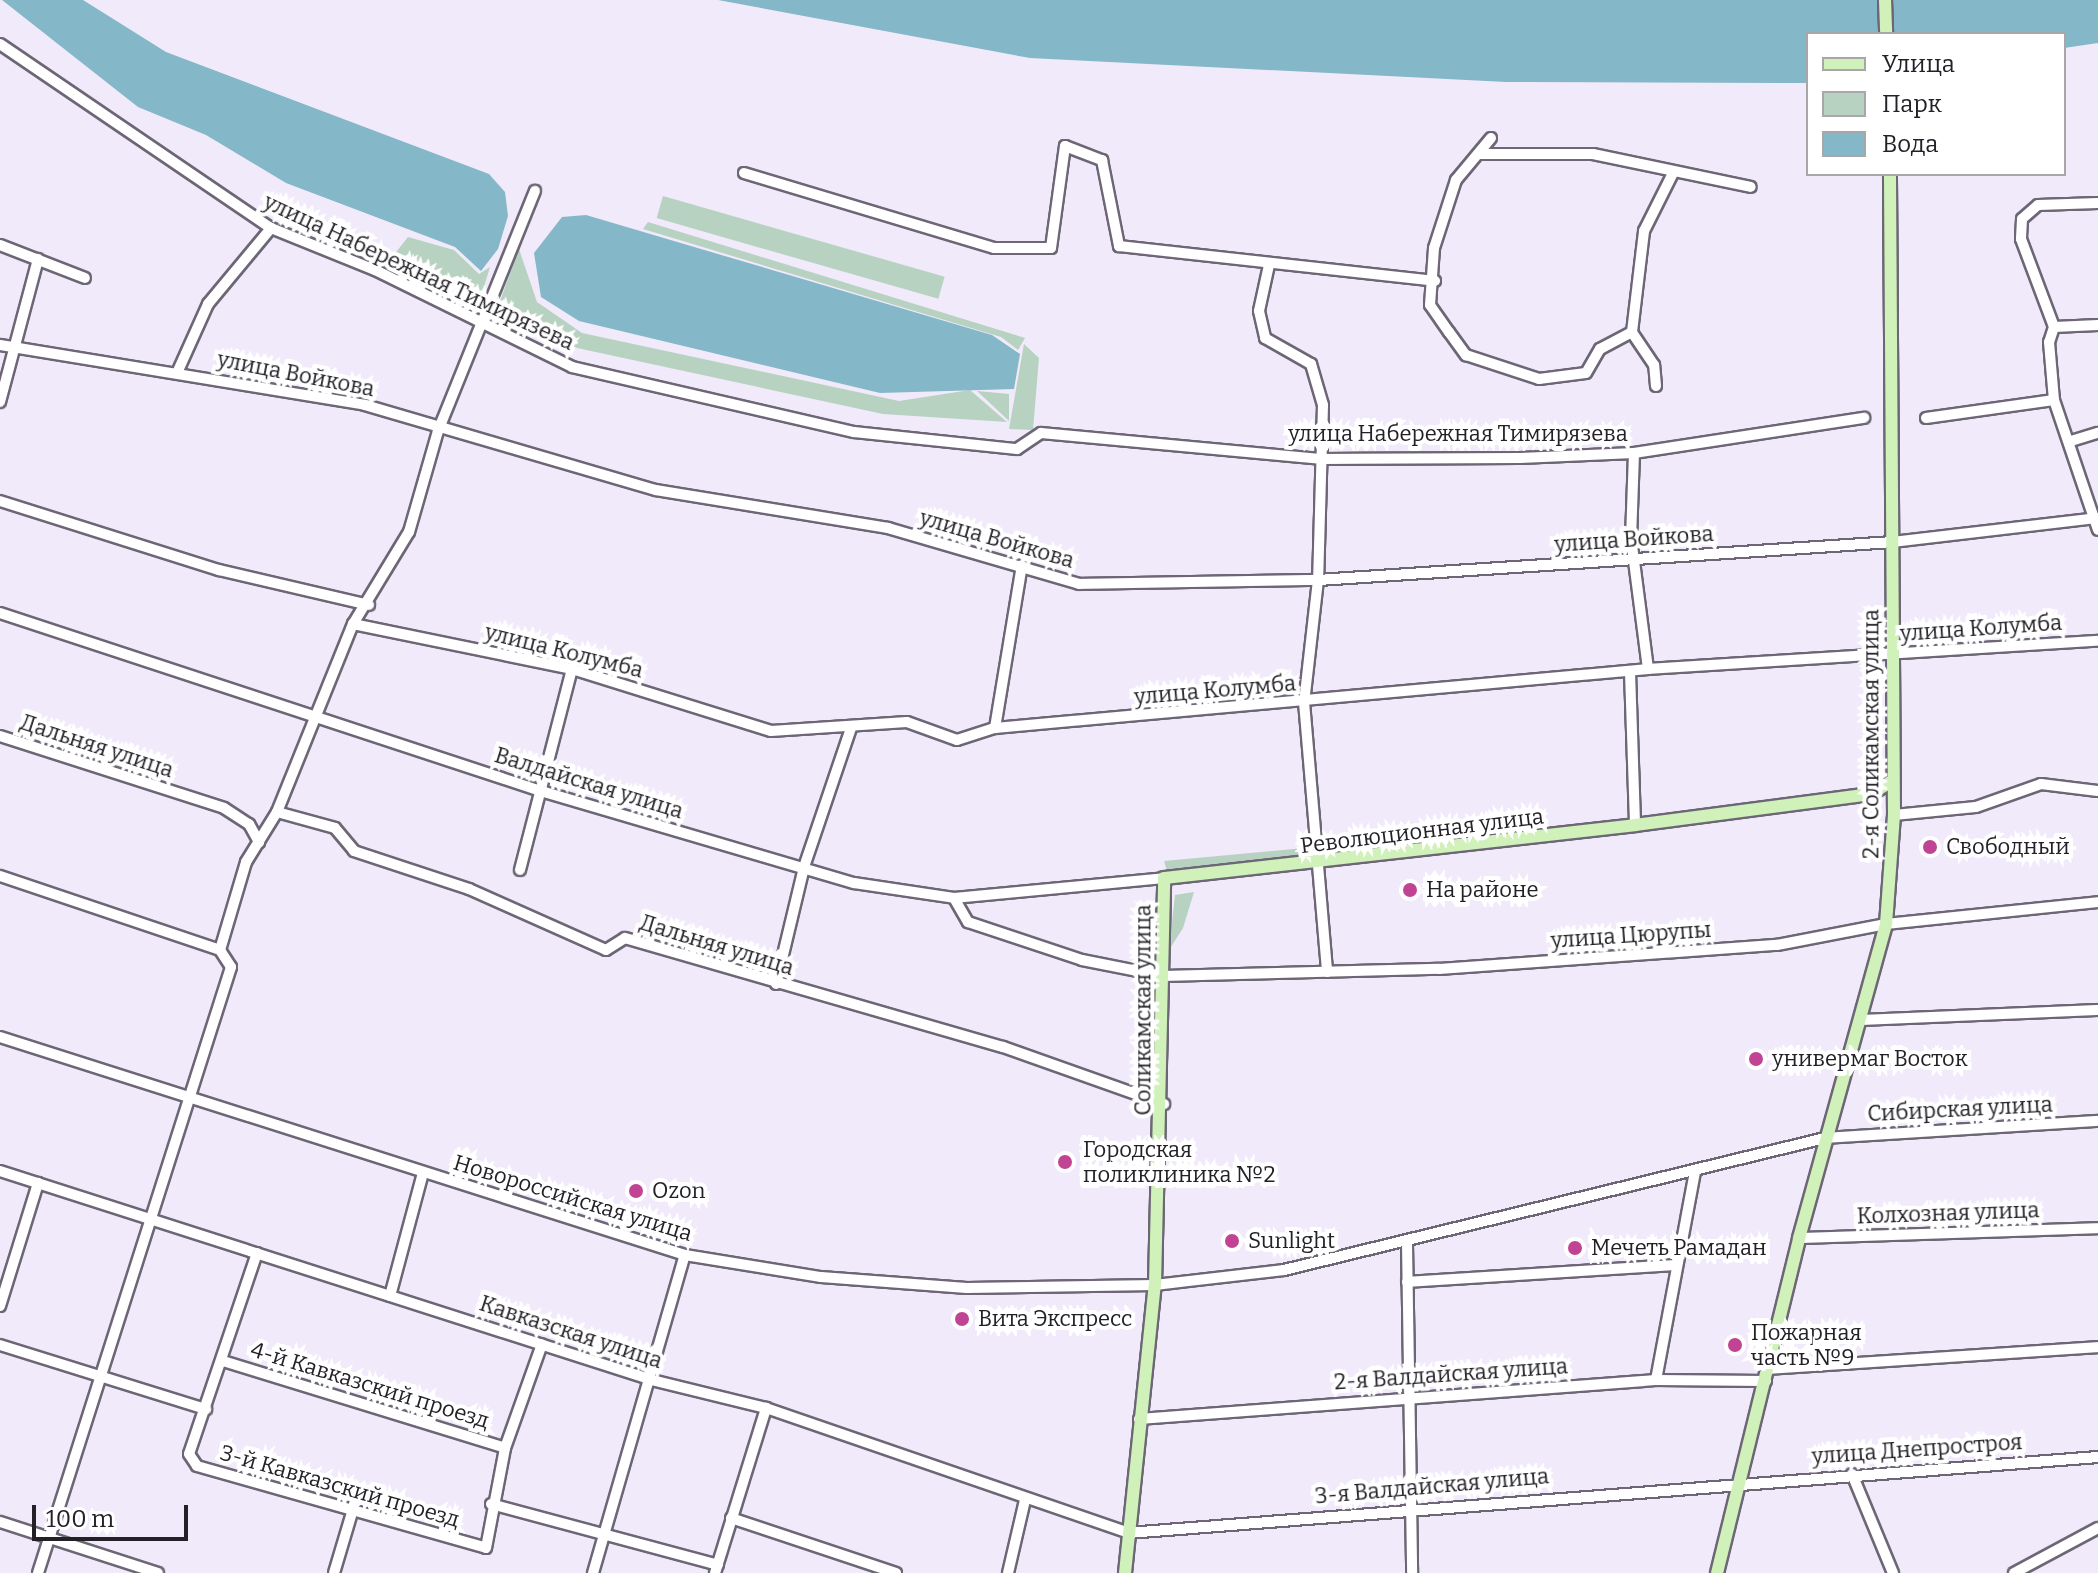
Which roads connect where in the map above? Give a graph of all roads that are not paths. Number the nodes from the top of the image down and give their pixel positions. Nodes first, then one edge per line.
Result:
1 (1885, 0) edge
2 (1886, 32) edge
3 (0, 44) edge
4 (1491, 138) dead end
5 (1478, 154) junction
6 (744, 173) dead end
7 (1673, 173) junction
8 (1890, 176) edge
9 (1751, 187) dead end
10 (535, 191) dead end
11 (2098, 203) edge
12 (271, 228) junction
13 (0, 245) edge
14 (38, 259) junction
15 (1269, 265) junction
16 (85, 278) dead end
17 (1435, 281) junction
18 (483, 320) junction
19 (2098, 325) edge
20 (2054, 327) junction
21 (1632, 332) junction
22 (6, 345) edge
23 (177, 373) junction
24 (1656, 386) dead end
25 (2054, 400) junction
26 (0, 402) edge
27 (1864, 418) dead end
28 (1926, 418) dead end
29 (438, 431) junction
30 (2098, 433) edge
31 (2071, 441) junction
32 (1634, 453) junction
33 (1323, 459) junction
34 (0, 501) edge
35 (2098, 522) edge
36 (1893, 542) junction
37 (1637, 559) junction
38 (1022, 565) junction
39 (1318, 580) junction
40 (369, 605) junction
41 (0, 613) edge
42 (353, 624) junction
43 (2098, 641) edge
44 (1890, 655) junction
45 (572, 669) junction
46 (1648, 669) junction
47 (1630, 672) junction
48 (1304, 702) junction
49 (311, 716) junction
50 (851, 728) junction
51 (995, 728) junction
52 (0, 736) edge
53 (1890, 782) junction
54 (541, 791) junction
55 (2098, 791) edge
56 (277, 812) junction
57 (1894, 815) junction
58 (1635, 825) junction
59 (259, 842) junction
60 (1315, 864) junction
61 (804, 867) junction
62 (520, 870) dead end
63 (0, 876) edge
64 (1164, 878) junction
65 (954, 898) junction
66 (2098, 902) edge
67 (1886, 924) junction
68 (220, 950) junction
69 (1327, 972) junction
70 (1163, 976) junction
71 (776, 984) junction
72 (2098, 1010) edge
73 (1860, 1020) junction
74 (0, 1037) edge
75 (192, 1098) junction
76 (1164, 1104) junction
77 (2098, 1121) edge
78 (1825, 1138) junction
79 (0, 1171) edge
80 (1695, 1171) junction
81 (423, 1173) junction
82 (38, 1183) junction
83 (153, 1220) junction
84 (2098, 1228) edge
85 (1799, 1238) junction
86 (1407, 1244) junction
87 (257, 1253) junction
88 (685, 1255) junction
89 (1674, 1265) junction
90 (1407, 1282) junction
91 (1155, 1285) junction
92 (2, 1289) edge
93 (390, 1296) junction
94 (0, 1306) edge
95 (542, 1344) junction
96 (0, 1345) edge
97 (2098, 1347) edge
98 (223, 1361) junction
99 (1767, 1375) junction
100 (100, 1377) junction
101 (652, 1380) junction
102 (1656, 1380) junction
103 (1407, 1396) junction
104 (766, 1408) junction
105 (206, 1409) junction
106 (1139, 1419) junction
107 (505, 1448) junction
108 (2098, 1457) edge
109 (1852, 1474) junction
110 (1740, 1484) junction
111 (1025, 1500) junction
112 (491, 1504) junction
113 (354, 1506) junction
114 (1408, 1507) junction
115 (731, 1518) junction
116 (0, 1522) edge
117 (2098, 1528) edge
118 (1128, 1533) junction
119 (49, 1538) junction
120 (605, 1538) junction
121 (716, 1569) edge
122 (38, 1573) edge
123 (158, 1573) edge
124 (334, 1573) edge
125 (593, 1573) edge
126 (896, 1573) edge
127 (1008, 1573) edge
128 (1125, 1573) edge
129 (1412, 1573) edge
130 (1717, 1573) edge
131 (1893, 1573) edge
132 (2014, 1573) edge

1 - 2 main road
3 - 12 street, улица Набережная Тимирязева
4 - 5 street
5 - 7 street
5 - 17 street
6 - 15 street
7 - 9 street
7 - 21 street
8 - 36 main road, 2-я Соликамская улица
10 - 18 street
11 - 20 street
12 - 18 street, улица Набережная Тимирязева
12 - 23 street
13 - 14 street
14 - 16 street
14 - 22 street
15 - 17 street
15 - 33 street
17 - 21 street
18 - 29 street
18 - 33 street, улица Набережная Тимирязева
19 - 20 street
20 - 25 street
21 - 24 street
22 - 23 street, улица Войкова
22 - 26 street
23 - 29 street, улица Войкова
25 - 28 street
25 - 31 street
27 - 32 street, улица Набережная Тимирязева
29 - 38 street, улица Войкова
29 - 40 street
30 - 31 street
31 - 35 street
32 - 33 street, улица Набережная Тимирязева
32 - 37 street
33 - 39 street
34 - 40 street
35 - 36 street, улица Войкова
36 - 37 street, улица Войкова
36 - 44 main road, 2-я Соликамская улица
37 - 39 street, улица Войкова
37 - 46 street
38 - 39 street, улица Войкова
38 - 51 street
39 - 48 street
40 - 42 street
41 - 49 street, Валдайская улица
42 - 45 street, улица Колумба
42 - 49 street
43 - 44 street, улица Колумба
44 - 46 street, улица Колумба
44 - 53 main road, 2-я Соликамская улица
45 - 50 street, улица Колумба
45 - 54 street
46 - 47 street, улица Колумба
47 - 48 street, улица Колумба
47 - 58 street
48 - 51 street, улица Колумба
48 - 60 street
49 - 54 street, Валдайская улица
49 - 56 street
50 - 51 street, улица Колумба
50 - 61 street
52 - 59 street, Дальняя улица
53 - 57 main road, 2-я Соликамская улица
53 - 58 main road, Революционная улица
54 - 61 street, Валдайская улица
54 - 62 street
55 - 57 street
56 - 59 street
56 - 71 street, Дальняя улица
57 - 67 main road, 2-я Соликамская улица
58 - 60 main road, Революционная улица
59 - 68 street
60 - 64 main road, Революционная улица
60 - 69 street
61 - 65 street, Валдайская улица
61 - 71 street
63 - 68 street
64 - 65 street, Революционная улица
64 - 70 main road, Соликамская улица
65 - 70 street
66 - 67 street, улица Цюрупы
67 - 69 street, улица Цюрупы
67 - 73 main road, 2-я Соликамская улица
68 - 75 street
69 - 70 street, улица Цюрупы
70 - 76 main road, Соликамская улица
71 - 76 street, Дальняя улица
72 - 73 street
73 - 78 main road, 2-я Соликамская улица
74 - 75 street, Новороссийская улица
75 - 81 street, Новороссийская улица
75 - 83 street
76 - 91 main road, Соликамская улица
77 - 78 street, Сибирская улица
78 - 80 street, Сибирская улица
78 - 85 main road, 2-я Соликамская улица
79 - 82 street, Кавказская улица
80 - 86 street, Сибирская улица
80 - 89 street
81 - 88 street, Новороссийская улица
81 - 93 street
82 - 83 street, Кавказская улица
82 - 92 street
83 - 87 street, Кавказская улица
83 - 100 street
84 - 85 street, Колхозная улица
85 - 99 main road, 2-я Соликамская улица
86 - 90 street
86 - 91 street, Новороссийская улица
87 - 93 street, Кавказская улица
87 - 98 street, 3-й Кавказский проезд
88 - 91 street, Новороссийская улица
88 - 101 street
89 - 90 street
89 - 102 street
90 - 103 street
91 - 106 main road, Соликамская улица
92 - 94 street
93 - 95 street, Кавказская улица
95 - 101 street, Кавказская улица
95 - 107 street, 3-й Кавказский проезд
96 - 100 street
97 - 99 street, 2-я Валдайская улица
98 - 105 street, 3-й Кавказский проезд
98 - 107 street, 4-й Кавказский проезд
99 - 102 street, 2-я Валдайская улица
99 - 110 main road, 2-я Соликамская улица
100 - 105 street
100 - 119 street
101 - 104 street, Кавказская улица
101 - 120 street
102 - 103 street, 2-я Валдайская улица
103 - 106 street, 2-я Валдайская улица
103 - 114 street
104 - 111 street, Кавказская улица
104 - 115 street
105 - 113 street, 3-й Кавказский проезд
106 - 118 main road, Соликамская улица
107 - 112 street, 3-й Кавказский проезд
108 - 109 street, улица Днепростроя
109 - 110 street, улица Днепростроя
109 - 131 street
110 - 114 street, 3-я Валдайская улица
110 - 130 main road, 2-я Соликамская улица
111 - 118 street, Кавказская улица
111 - 127 street
112 - 113 street, 3-й Кавказский проезд
112 - 120 street
113 - 124 street
114 - 118 street, 3-я Валдайская улица
114 - 129 street
115 - 121 street
115 - 126 street
116 - 119 street
117 - 132 street
118 - 128 main road, Соликамская улица
119 - 122 street
119 - 123 street
120 - 121 street
120 - 125 street

